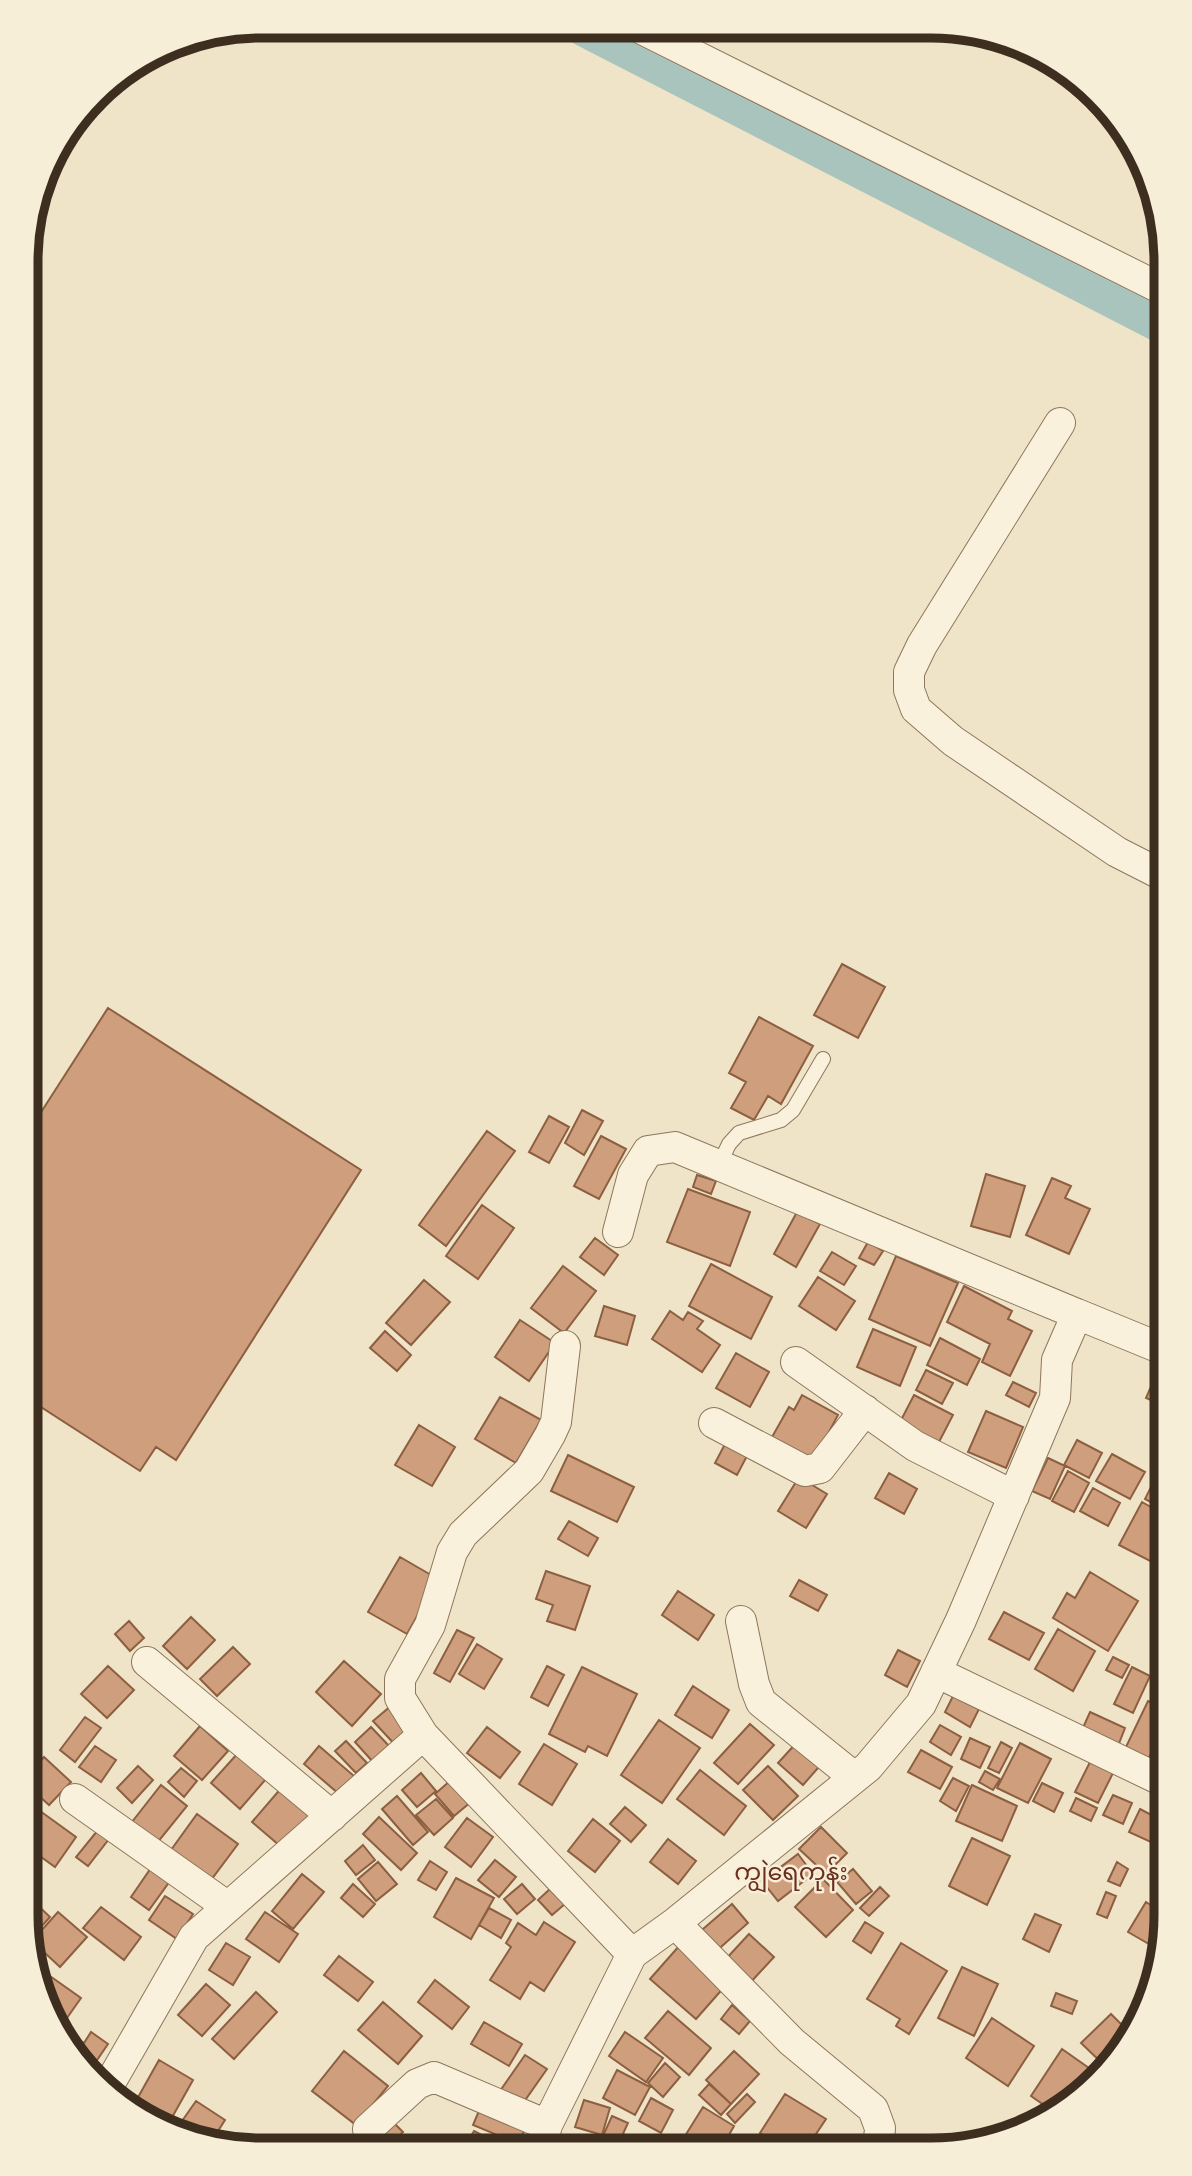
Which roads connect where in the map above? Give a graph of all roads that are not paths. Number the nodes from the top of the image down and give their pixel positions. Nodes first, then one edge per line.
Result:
1 (662, 39) edge
2 (1154, 285) edge
3 (1060, 423) dead end
4 (1154, 871) edge
5 (823, 1059) dead end
6 (719, 1166) junction
7 (618, 1232) dead end
8 (1077, 1314) junction
9 (1153, 1343) edge
10 (565, 1346) dead end
11 (796, 1362) dead end
12 (865, 1410) junction
13 (714, 1423) dead end
14 (1014, 1496) junction
15 (741, 1621) dead end
16 (147, 1661) dead end
17 (936, 1672) junction
18 (423, 1735) junction
19 (1153, 1776) edge
20 (854, 1777) junction
21 (75, 1799) dead end
22 (332, 1816) junction
23 (228, 1907) junction
24 (675, 1923) junction
25 (632, 1954) junction
26 (112, 2080) edge
27 (368, 2129) dead end
28 (544, 2137) edge
29 (879, 2138) edge

1 - 2 street
3 - 4 street
5 - 6 lane
6 - 7 street
6 - 8 street
8 - 9 street
8 - 14 street
10 - 18 street
11 - 12 street
12 - 13 street
12 - 14 street
14 - 17 street
15 - 20 street
16 - 22 street
17 - 19 street
17 - 20 street
18 - 22 street
18 - 25 street
20 - 24 street
21 - 23 street
22 - 23 street
23 - 26 street
24 - 25 street
24 - 29 street
25 - 28 street
27 - 28 street

